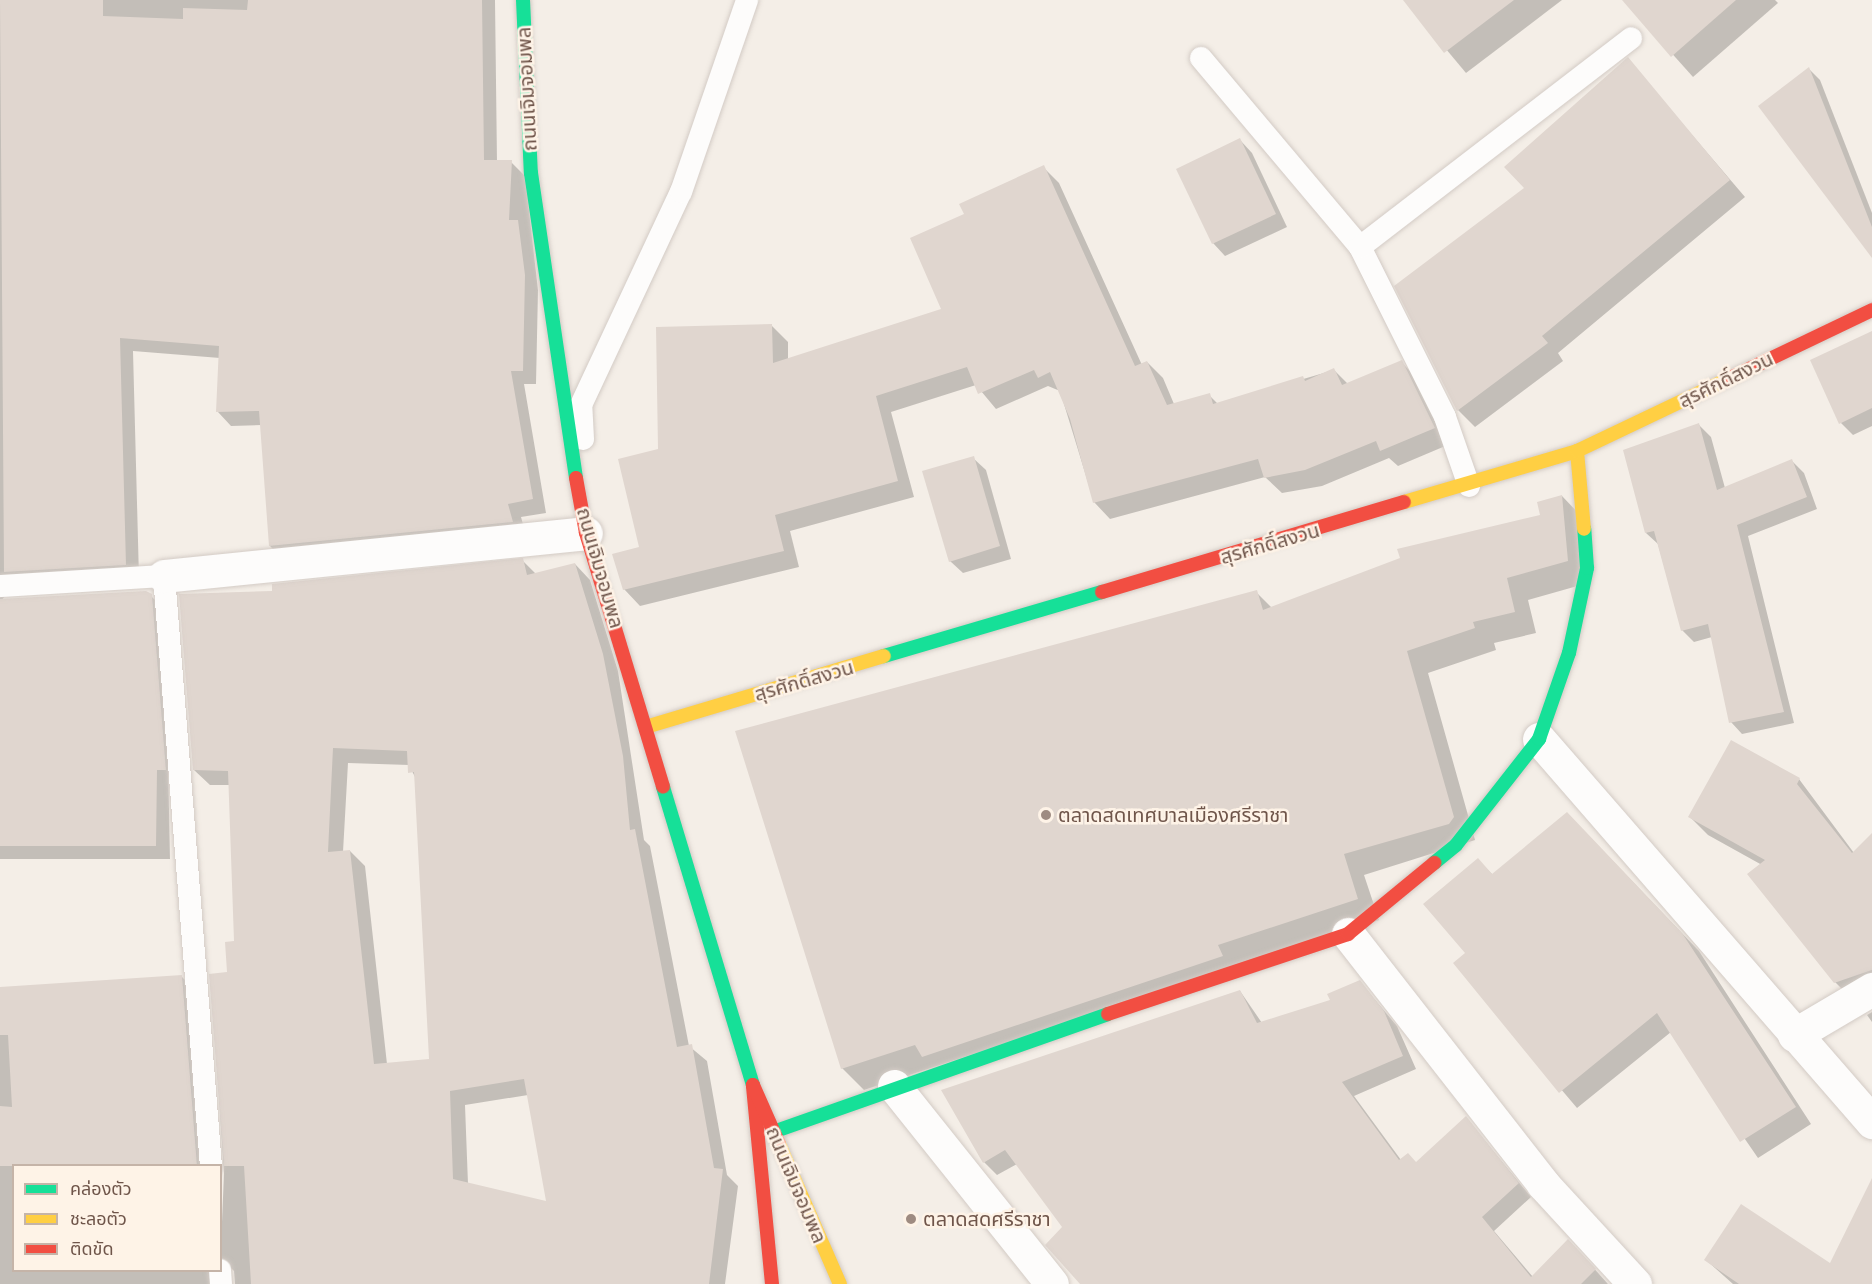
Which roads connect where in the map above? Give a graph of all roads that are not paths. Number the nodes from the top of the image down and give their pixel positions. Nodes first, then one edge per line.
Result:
1 (523, 0) edge
2 (747, 0) edge
3 (1631, 38) dead end
4 (1201, 58) dead end
5 (1360, 247) junction
6 (1872, 310) edge
7 (1577, 451) junction
8 (1469, 486) junction
9 (586, 533) junction
10 (164, 576) junction
11 (0, 586) edge
12 (649, 726) junction
13 (1539, 739) junction
14 (1348, 934) junction
15 (1872, 989) edge
16 (1794, 1035) junction
17 (753, 1085) junction
18 (894, 1086) junction
19 (1872, 1122) edge
20 (773, 1132) junction
21 (211, 1164) edge
22 (769, 1257) junction
23 (764, 1284) edge
24 (772, 1284) edge
25 (840, 1284) edge
26 (1052, 1284) edge
27 (1635, 1284) edge

1 - 9 street, ถนนเจิมจอมพล
2 - 9 lane
3 - 5 lane
4 - 5 lane
5 - 8 lane
6 - 7 street, สุรศักดิ์สงวน
7 - 8 street, สุรศักดิ์สงวน
7 - 13 street
8 - 12 street, สุรศักดิ์สงวน
9 - 10 street
9 - 12 street, ถนนเจิมจอมพล
10 - 11 lane
10 - 21 lane
12 - 17 street, ถนนเจิมจอมพล
13 - 14 street
13 - 16 street
14 - 18 street
14 - 27 street
15 - 16 street
16 - 19 street
17 - 20 street, ถนนเจิมจอมพล
17 - 22 street, ถนนเจิมจอมพล
18 - 20 street
18 - 26 street
20 - 25 street, ถนนเจิมจอมพล
22 - 23 street
22 - 24 street, ถนนเจิมจอมพล

